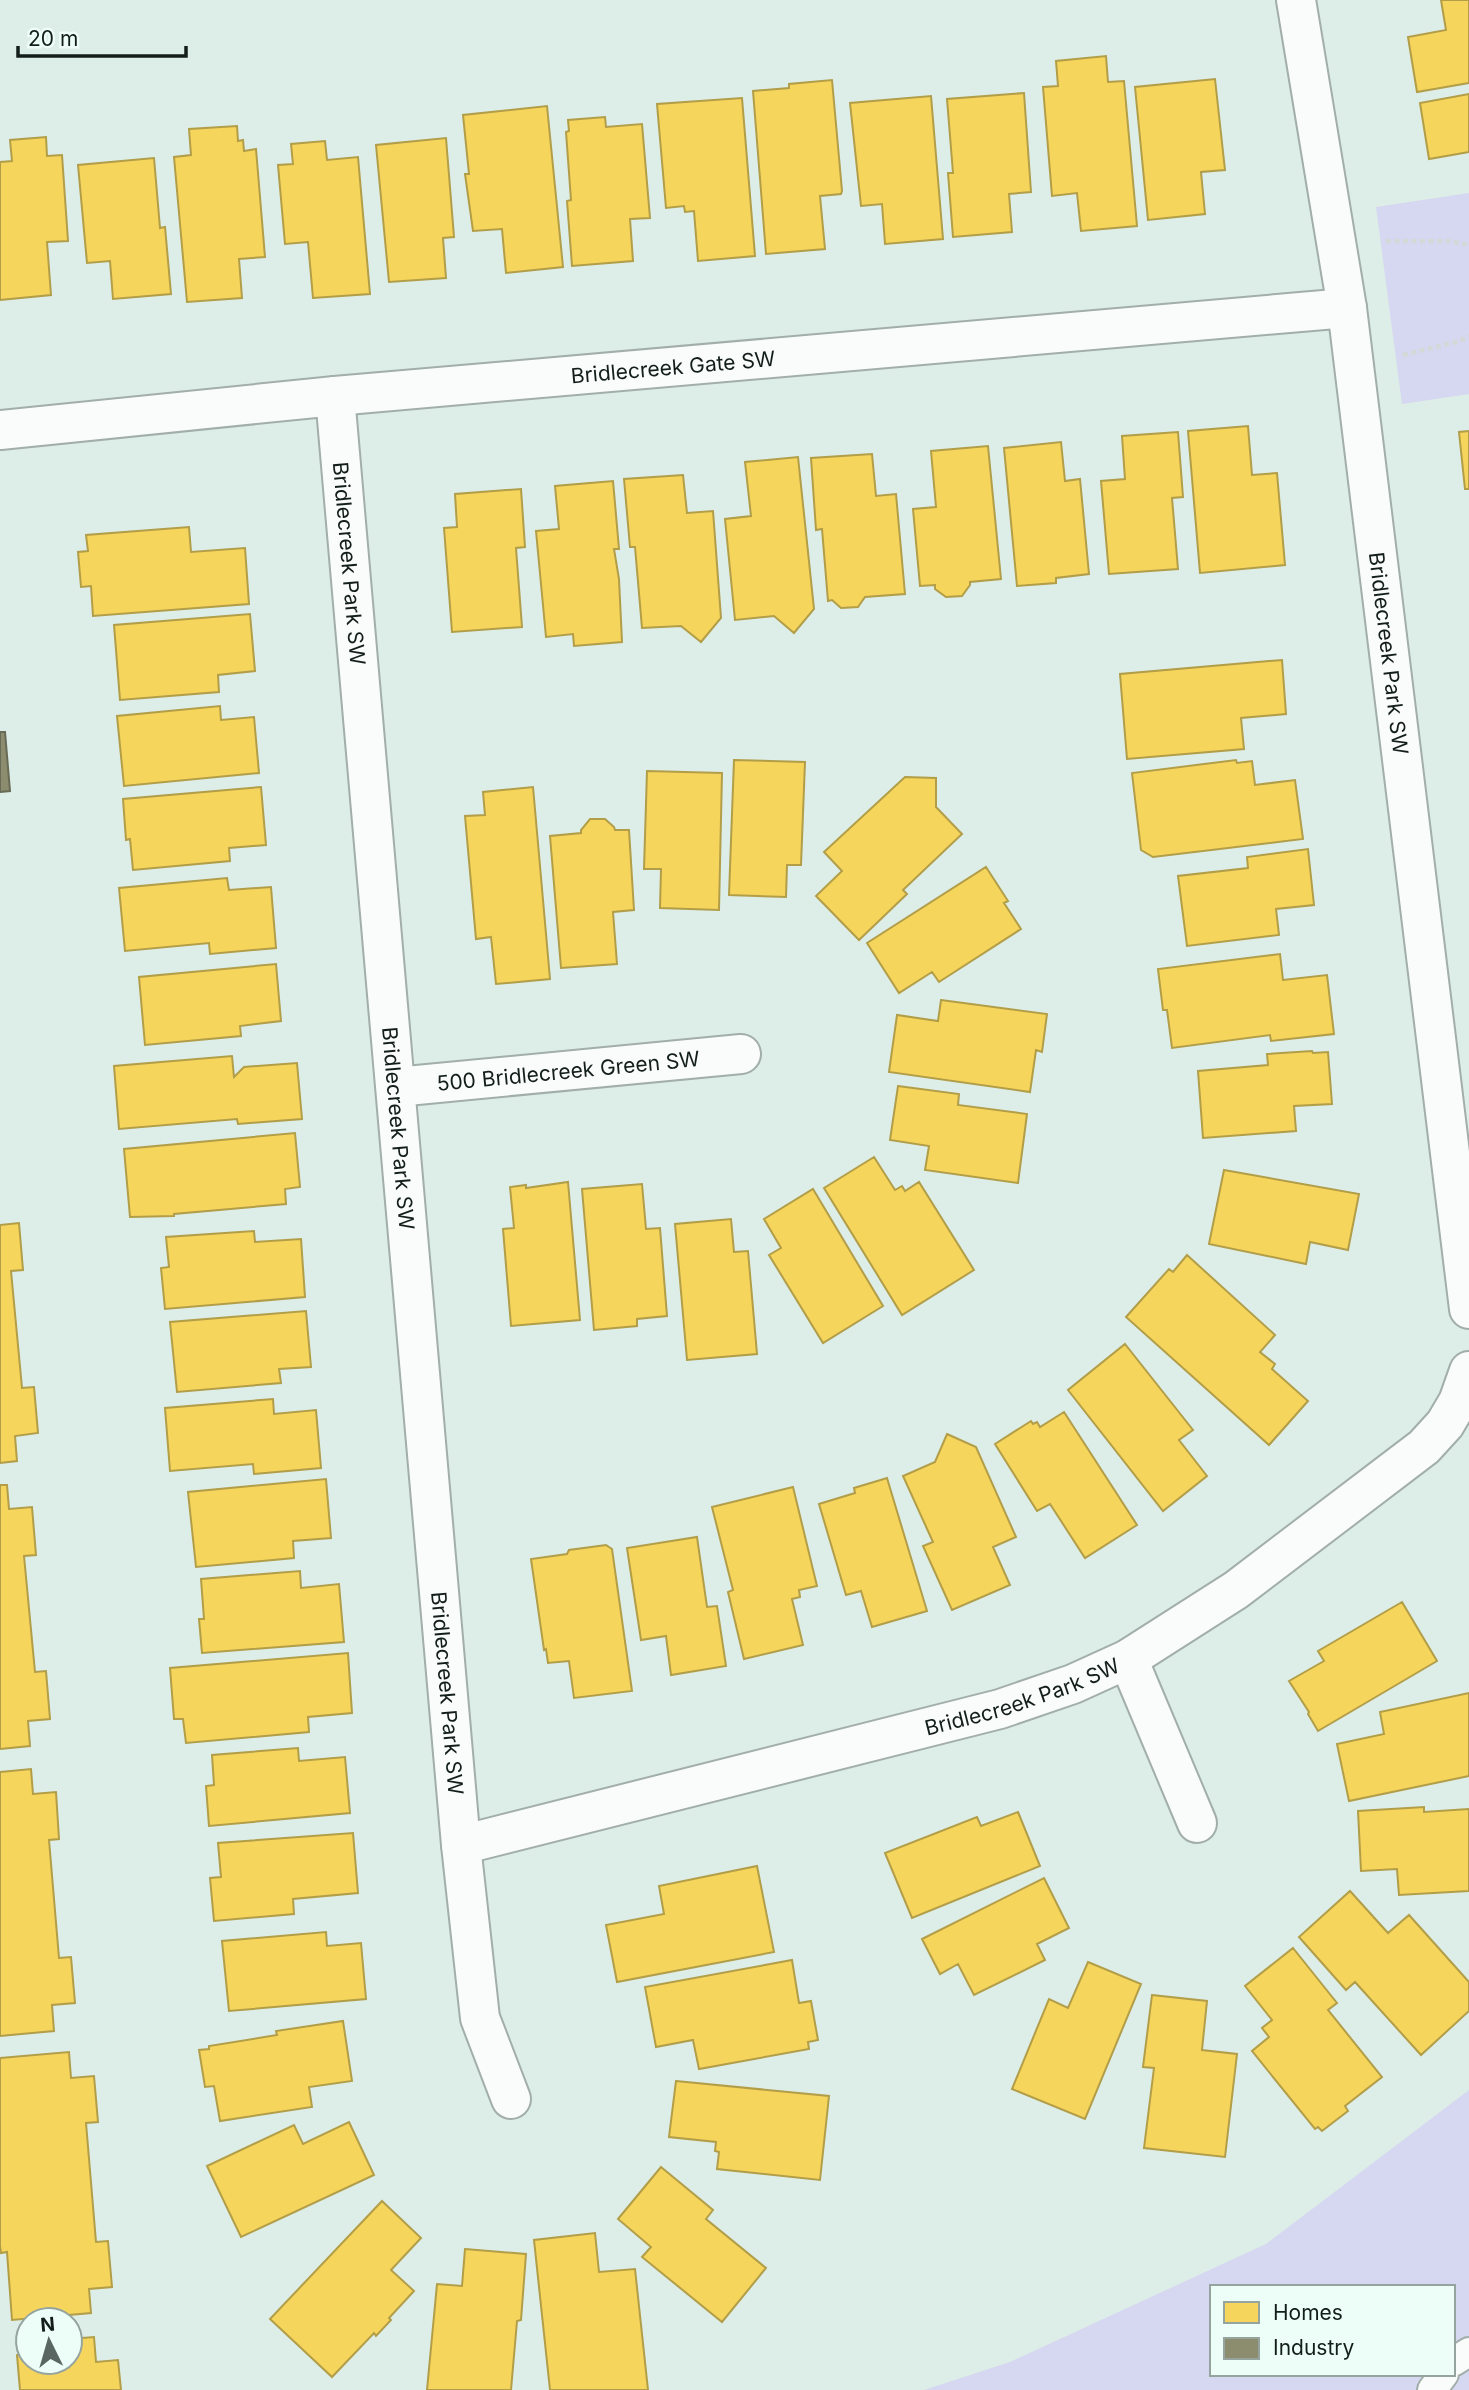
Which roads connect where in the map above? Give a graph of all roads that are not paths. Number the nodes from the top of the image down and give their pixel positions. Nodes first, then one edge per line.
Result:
1 (1296, 0) edge
2 (1347, 308) junction
3 (335, 396) junction
4 (0, 430) edge
5 (741, 1054) dead end
6 (396, 1087) junction
7 (1468, 1298) edge
8 (1469, 1371) edge
9 (1128, 1659) junction
10 (1197, 1823) dead end
11 (461, 1846) junction
12 (511, 2099) dead end

1 - 2 street, Bridlecreek Park SW
2 - 3 street, Bridlecreek Gate SW
2 - 7 street, Bridlecreek Park SW
3 - 4 street, Bridlecreek Gate SW
3 - 6 street, Bridlecreek Park SW
5 - 6 street, 500 Bridlecreek Green SW
6 - 11 street, Bridlecreek Park SW
8 - 9 street, Bridlecreek Park SW
9 - 10 street
9 - 11 street, Bridlecreek Park SW
11 - 12 street

